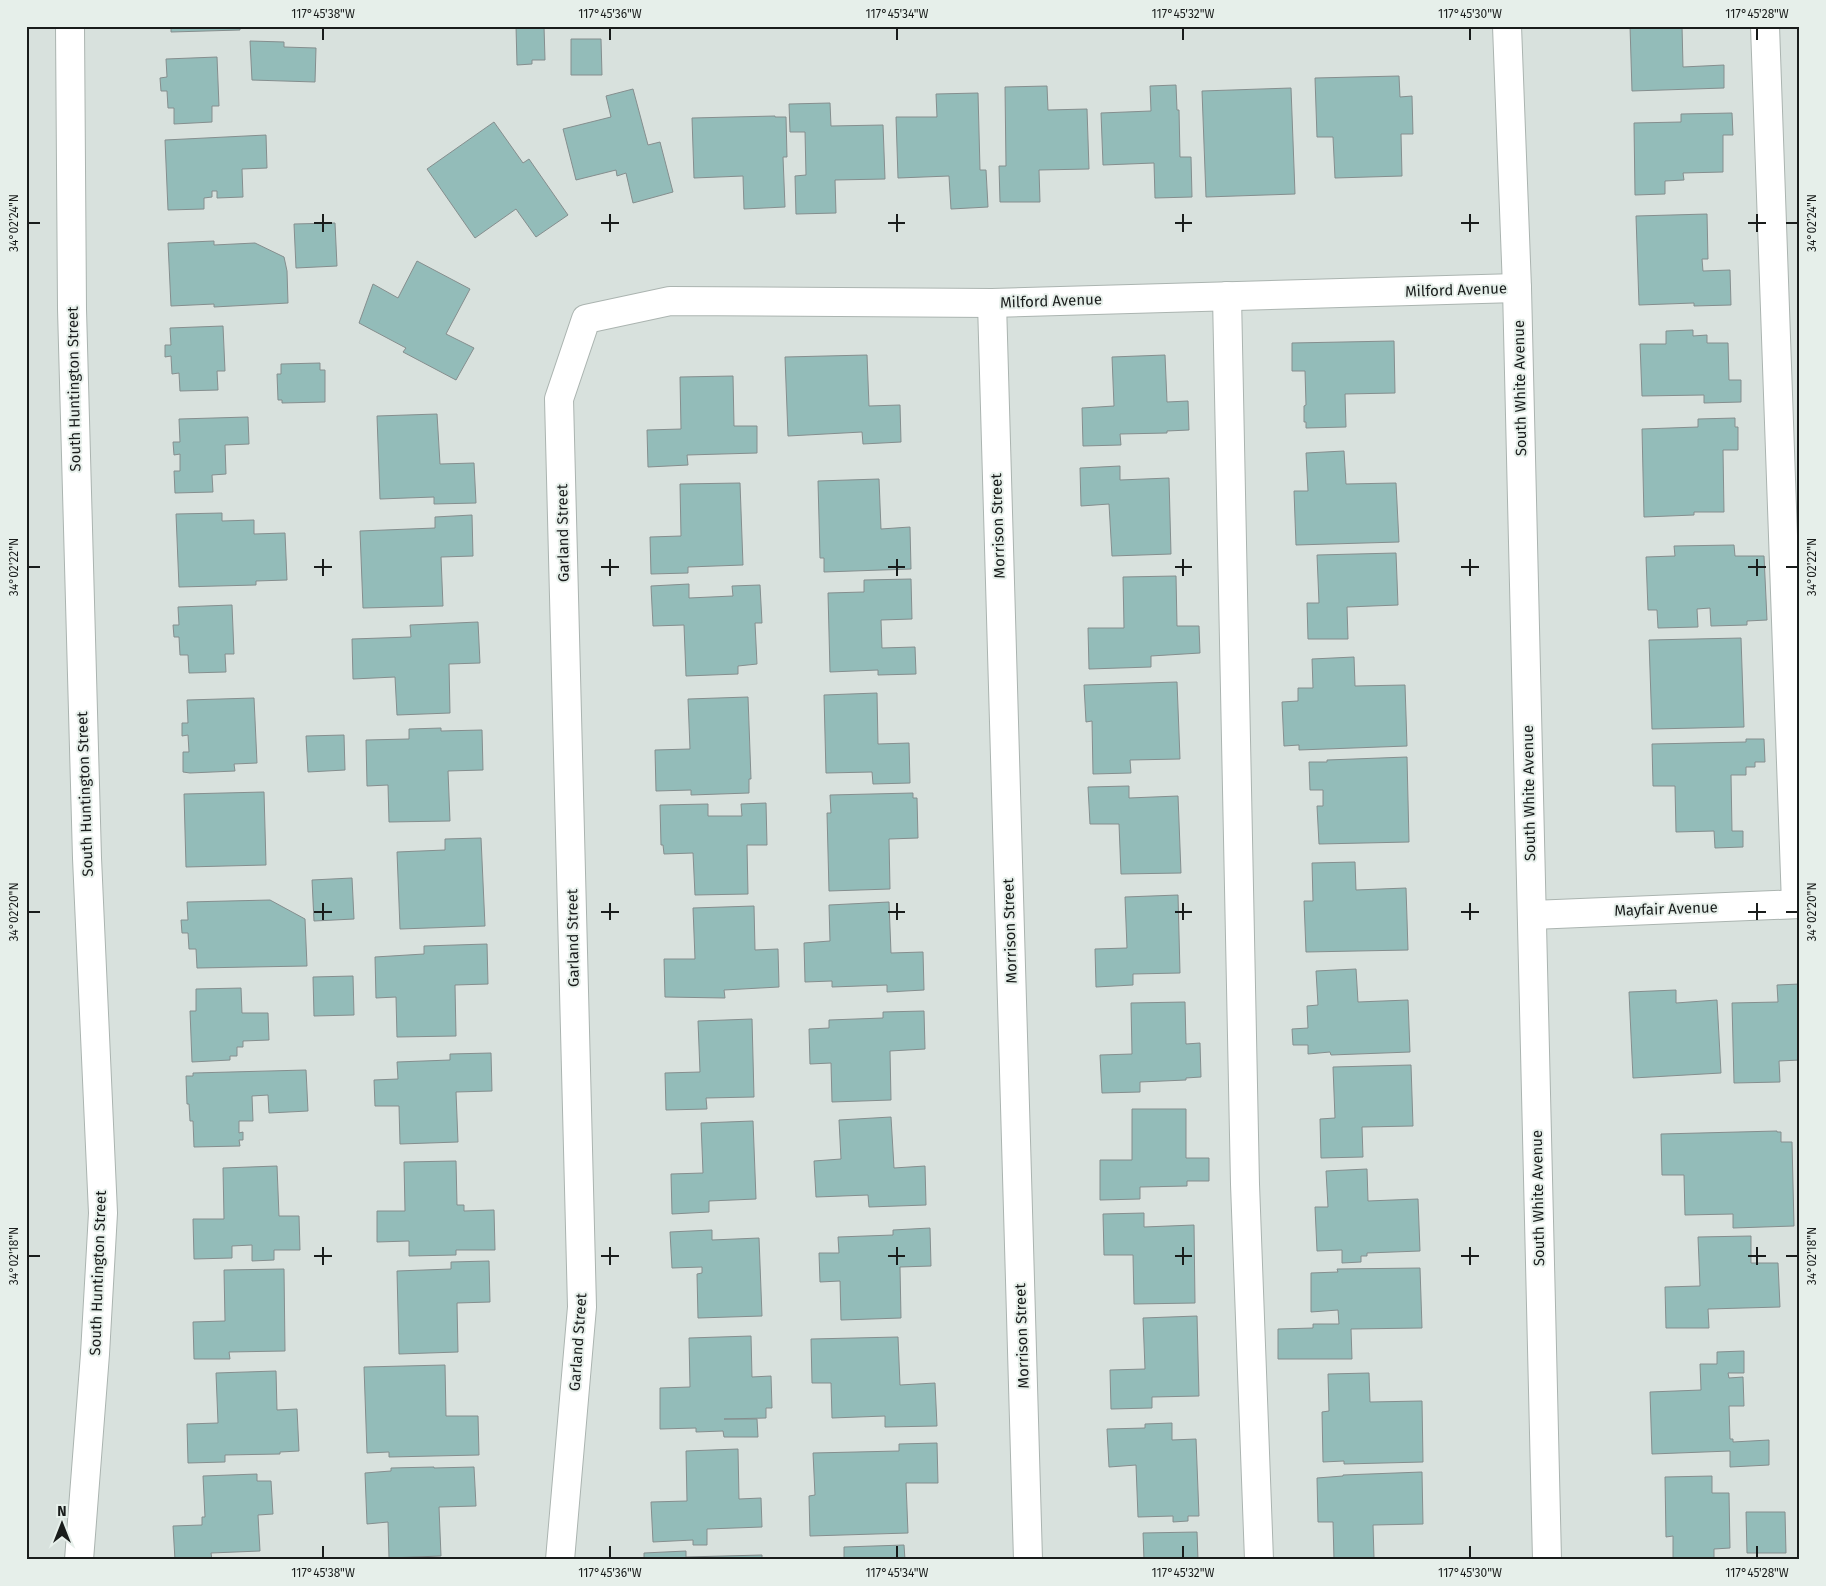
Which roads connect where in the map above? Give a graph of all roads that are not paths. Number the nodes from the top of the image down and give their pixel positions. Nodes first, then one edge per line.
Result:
1 (70, 26) edge
2 (1507, 26) edge
3 (1766, 26) edge
4 (1517, 288) junction
5 (1227, 296) junction
6 (992, 303) junction
7 (586, 319) joint
8 (1798, 904) edge
9 (1532, 915) junction
10 (79, 1560) edge
11 (560, 1560) edge
12 (1028, 1560) edge
13 (1259, 1560) edge
14 (1547, 1560) edge

1 - 10 street, South Huntington Street
2 - 4 street, South White Avenue
3 - 8 street
4 - 5 street, Milford Avenue
4 - 9 street, South White Avenue
5 - 6 street, Milford Avenue
5 - 13 street
6 - 7 street, Milford Avenue
6 - 12 street, Morrison Street
7 - 11 street, Garland Street
8 - 9 street, Mayfair Avenue
9 - 14 street, South White Avenue

